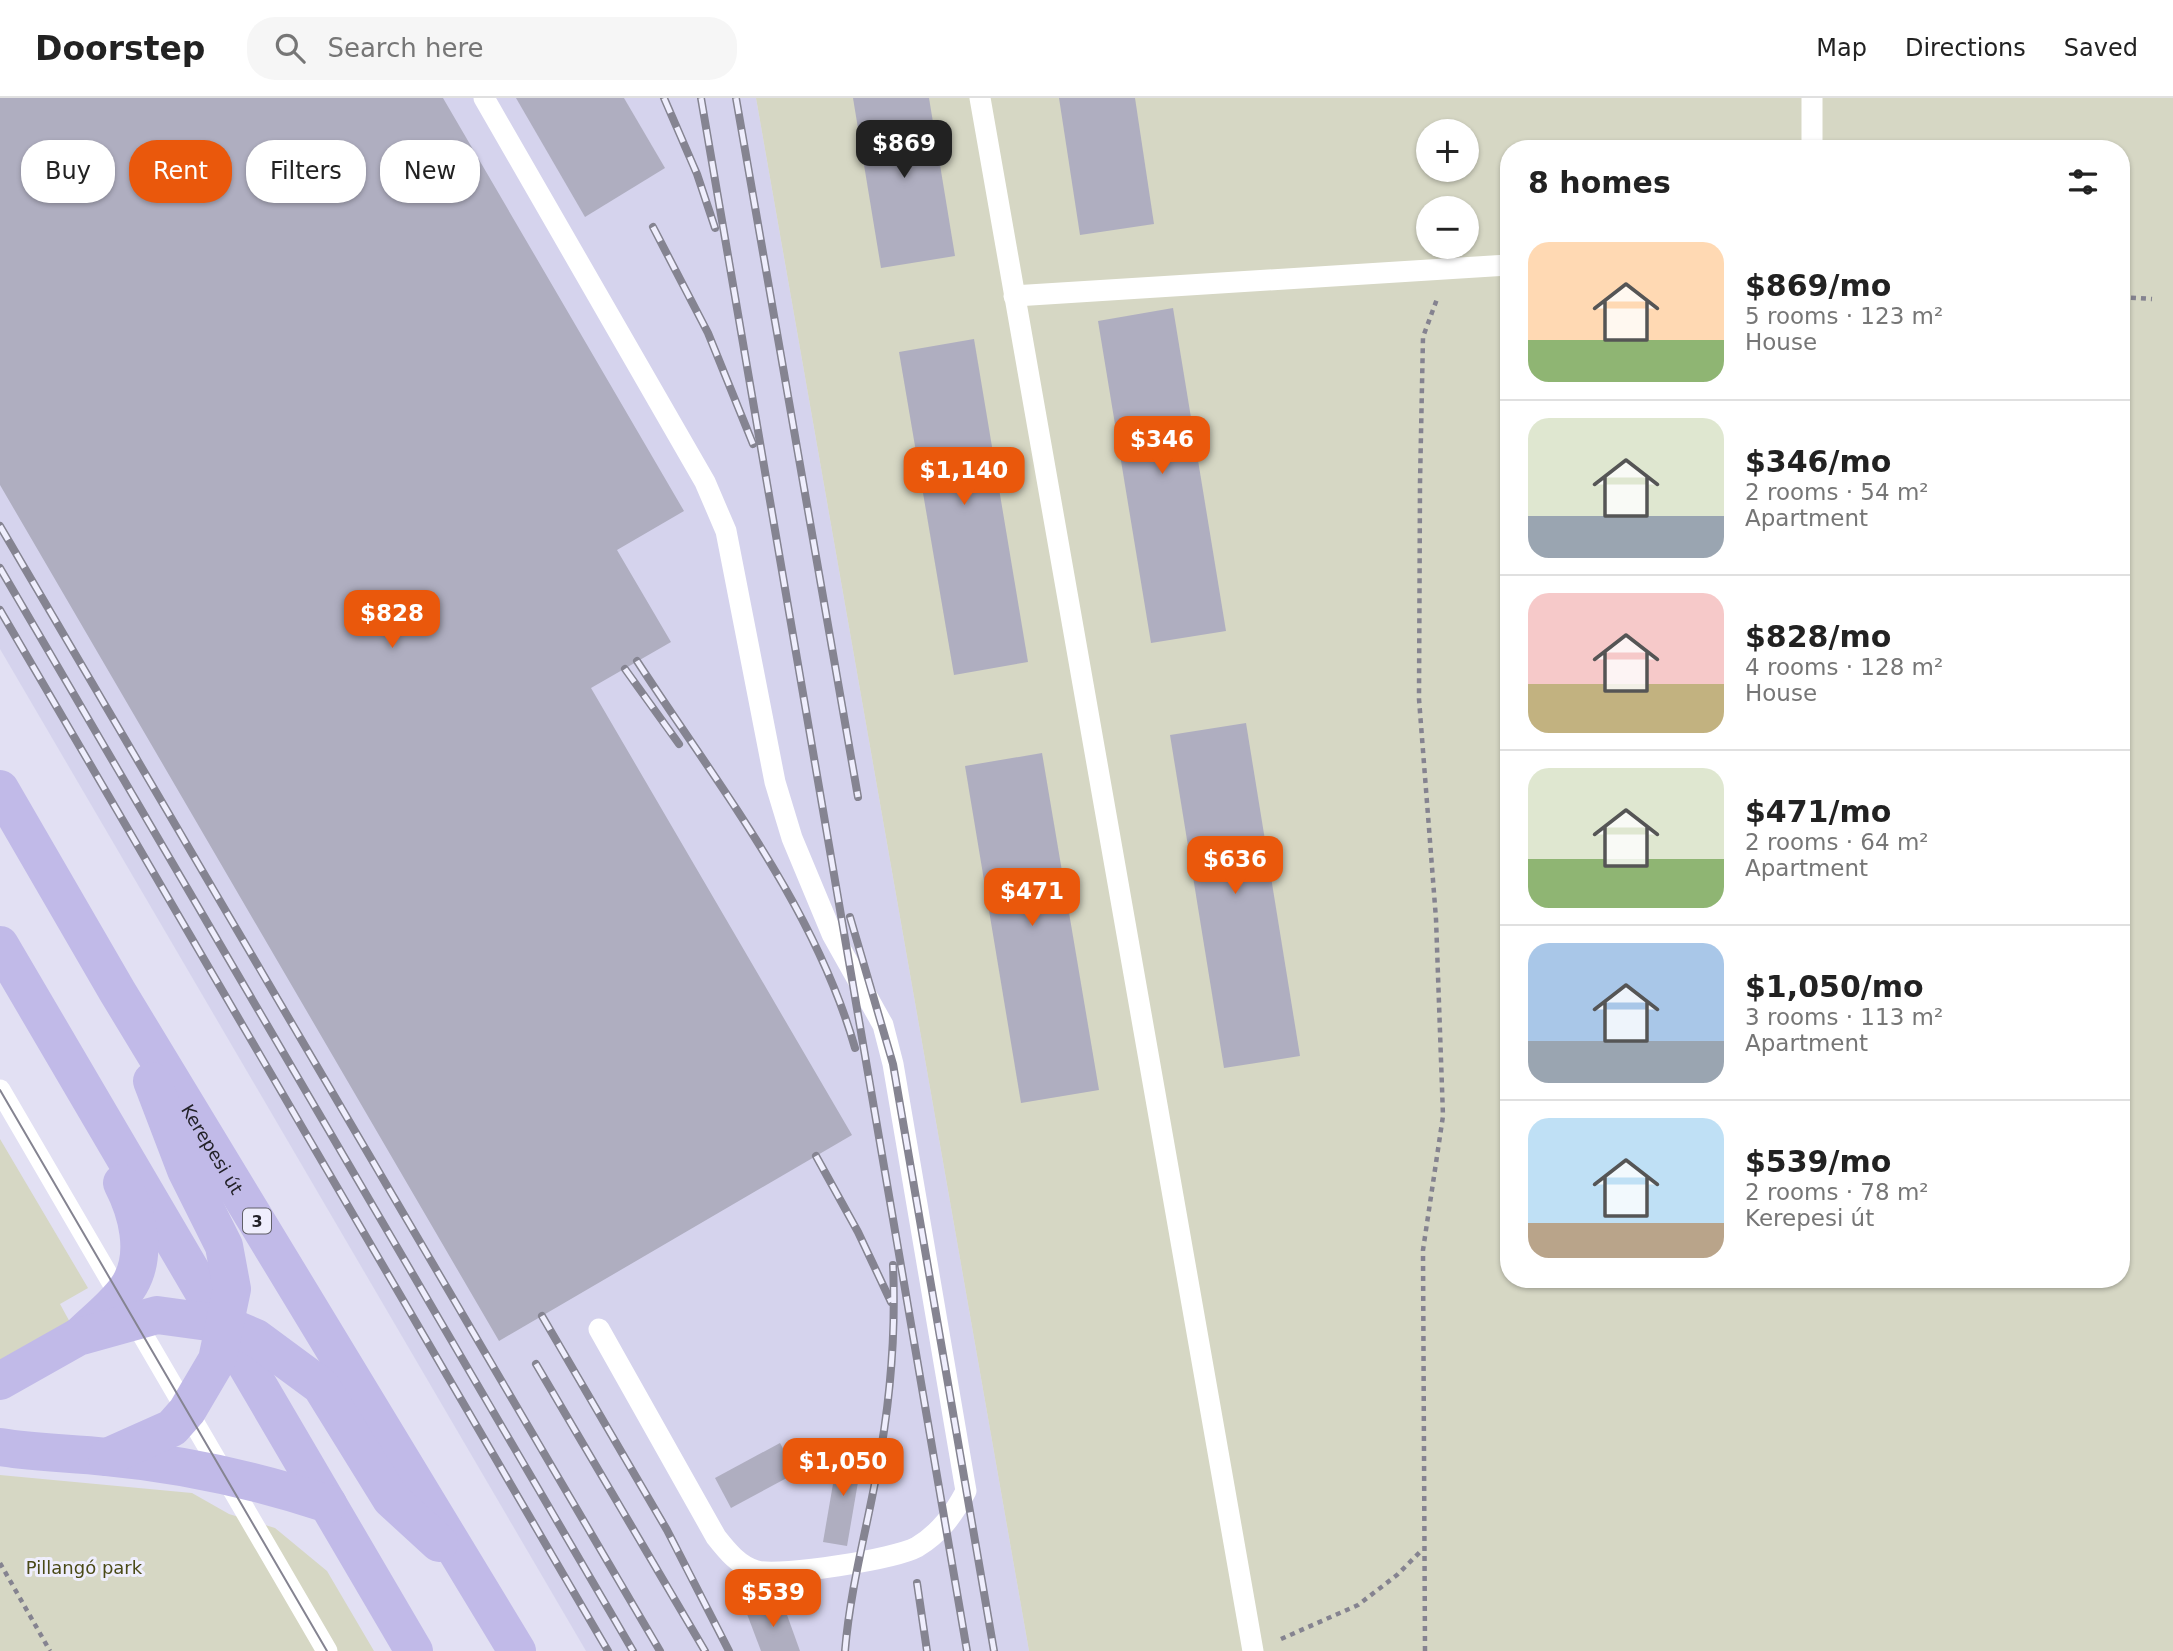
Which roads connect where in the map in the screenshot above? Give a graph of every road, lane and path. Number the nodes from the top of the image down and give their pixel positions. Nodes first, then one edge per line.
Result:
1 (484, 98) edge
2 (980, 98) edge
3 (1812, 98) edge
4 (1812, 140) edge
5 (1500, 265) edge
6 (1449, 267) junction
7 (1014, 296) junction
8 (2130, 298) edge
9 (2152, 299) dead end
10 (0, 789) edge
11 (0, 945) edge
12 (117, 991) junction
13 (0, 1090) edge
14 (110, 1135) junction
15 (127, 1309) junction
16 (223, 1324) junction
17 (599, 1329) dead end
18 (0, 1381) edge
19 (187, 1411) junction
20 (0, 1447) edge
21 (107, 1457) junction
22 (223, 1474) junction
23 (328, 1504) junction
24 (1423, 1549) junction
25 (0, 1563) edge
26 (474, 1576) junction
27 (1277, 1641) dead end
28 (50, 1651) edge
29 (327, 1651) edge
30 (414, 1651) edge
31 (517, 1651) edge
32 (1253, 1651) edge
33 (1424, 1651) edge

1 - 17 lane
2 - 7 lane
3 - 4 lane
5 - 6 lane
6 - 7 lane
6 - 24 path
7 - 32 lane
8 - 9 path
10 - 12 main road, Kerepesi út / 3
11 - 14 main road
12 - 16 main road
12 - 26 main road, Kerepesi út / 3
13 - 15 lane
14 - 15 main road
14 - 16 main road
15 - 16 main road
15 - 18 main road
15 - 19 lane
16 - 19 main road
16 - 23 main road
16 - 26 main road
19 - 21 main road
19 - 22 lane
20 - 21 main road
21 - 22 main road
22 - 23 main road
22 - 29 lane
23 - 30 main road
24 - 27 path
24 - 33 path
25 - 28 path
26 - 31 main road, Kerepesi út / 3

